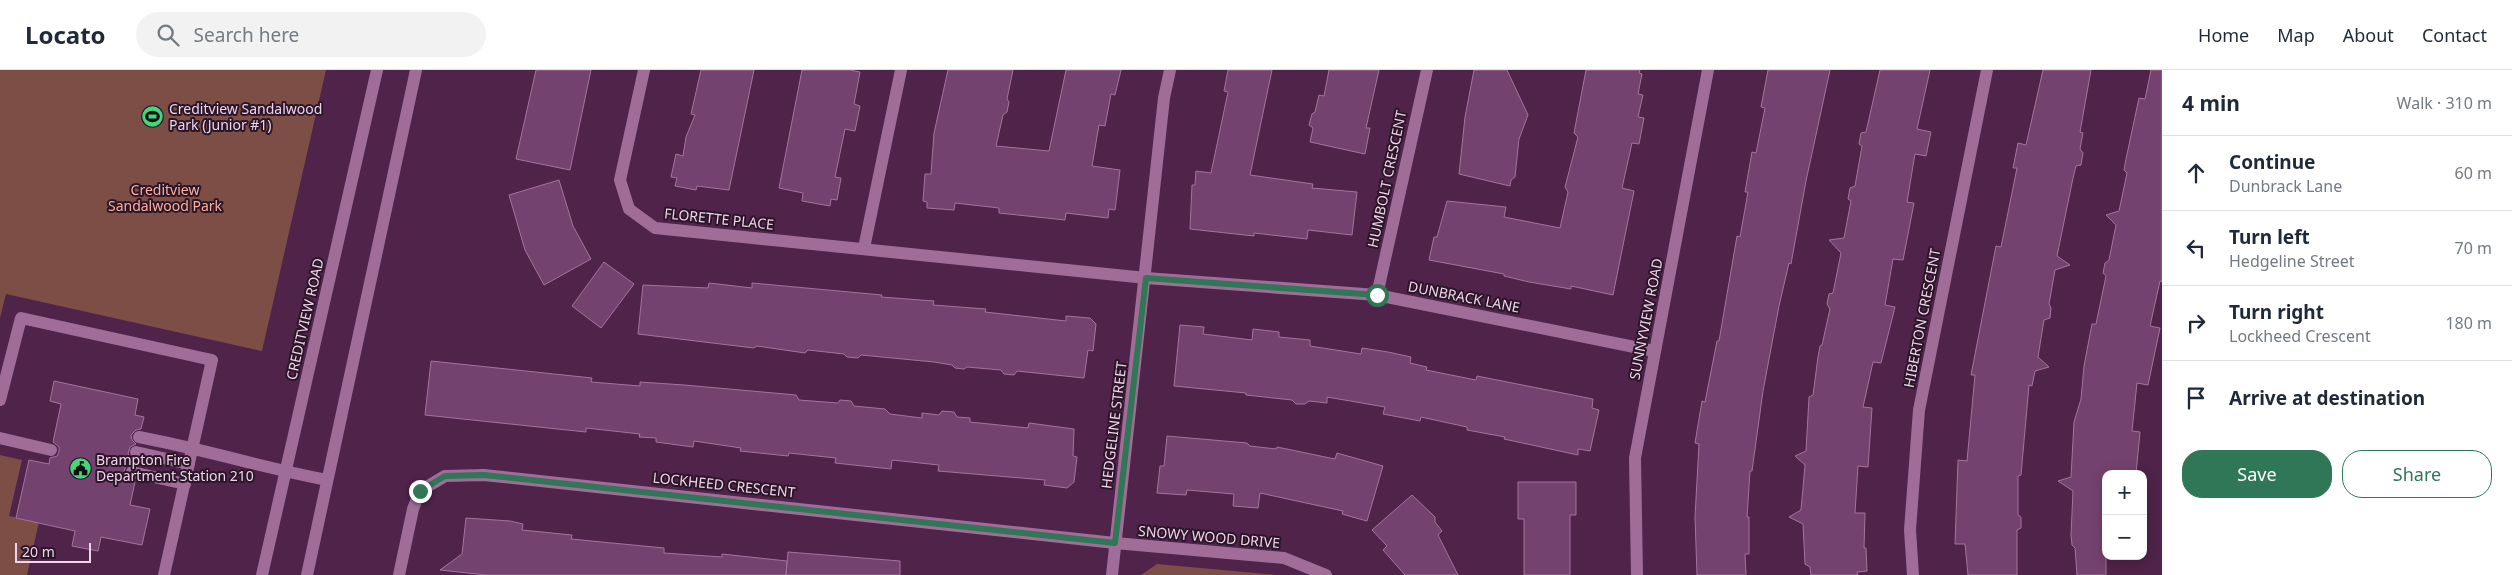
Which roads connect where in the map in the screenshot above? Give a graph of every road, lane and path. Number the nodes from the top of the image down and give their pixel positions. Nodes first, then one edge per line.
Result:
1 (377, 70) edge
2 (416, 70) edge
3 (644, 70) edge
4 (901, 70) edge
5 (1170, 70) edge
6 (1427, 70) edge
7 (1708, 70) edge
8 (1987, 70) edge
9 (864, 248) junction
10 (1146, 278) junction
11 (1377, 295) junction
12 (1654, 351) junction
13 (0, 400) edge
14 (139, 437) dead end
15 (0, 438) edge
16 (193, 447) junction
17 (51, 450) dead end
18 (136, 452) dead end
19 (189, 464) junction
20 (132, 472) dead end
21 (285, 472) junction
22 (328, 480) junction
23 (184, 484) junction
24 (1115, 543) junction
25 (164, 575) edge
26 (262, 575) edge
27 (307, 575) edge
28 (399, 575) edge
29 (1112, 575) edge
30 (1326, 575) edge
31 (1637, 575) edge
32 (1913, 575) edge

1 - 21 street, CREDITVIEW ROAD
2 - 22 street
3 - 9 street, FLORETTE PLACE
4 - 9 street
5 - 10 street
6 - 11 street, HUMBOLT CRESCENT
7 - 12 street, SUNNYVIEW ROAD
8 - 32 street, HIBERTON CRESCENT
9 - 10 street, FLORETTE PLACE
10 - 11 street, DUNBRACK LANE
10 - 24 street, HEDGELINE STREET
11 - 12 street, DUNBRACK LANE
12 - 31 street, SUNNYVIEW ROAD
13 - 16 street
14 - 16 street
15 - 17 street
16 - 19 street
16 - 21 street
18 - 19 street
19 - 23 street
20 - 23 street
21 - 22 street
21 - 26 street, CREDITVIEW ROAD
22 - 27 street
23 - 25 street
24 - 28 street, LOCKHEED CRESCENT
24 - 29 street, HEDGELINE STREET
24 - 30 street, SNOWY WOOD DRIVE

